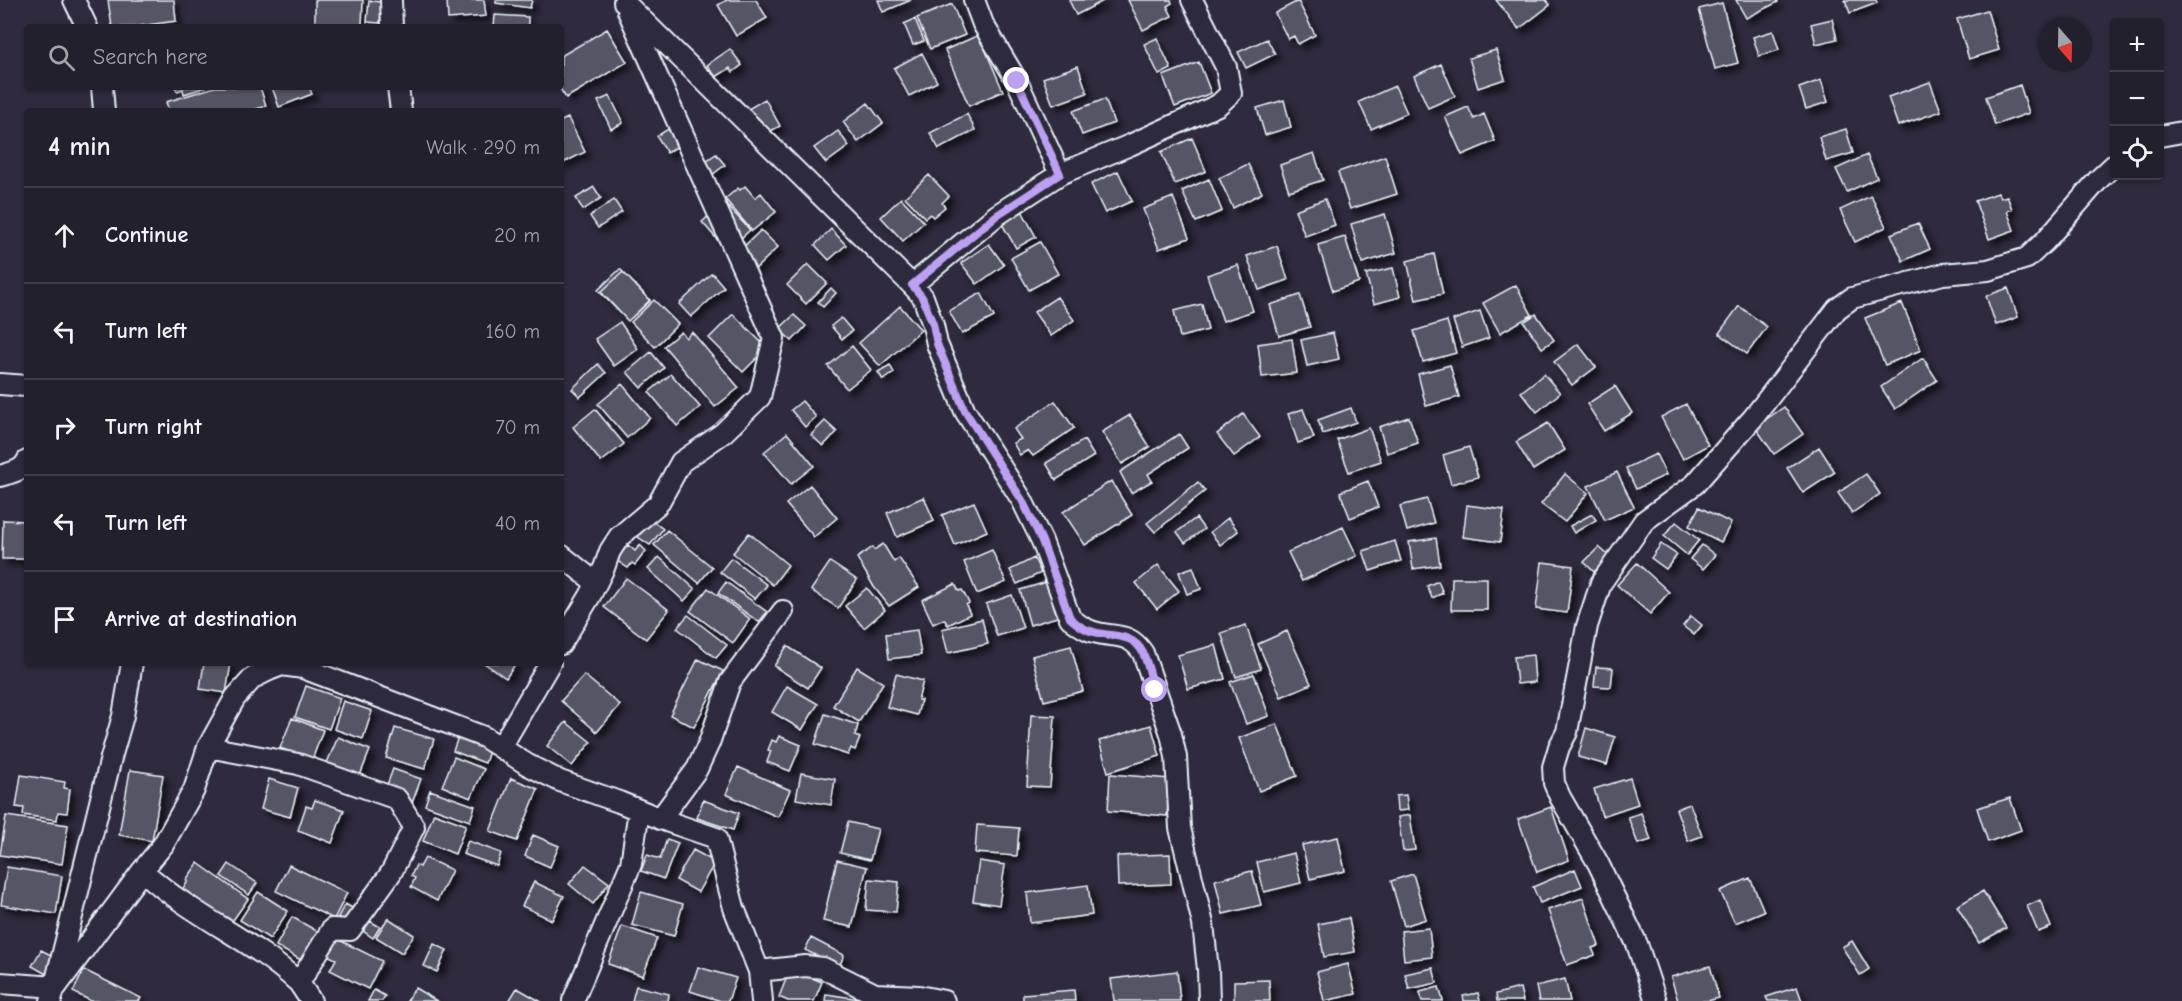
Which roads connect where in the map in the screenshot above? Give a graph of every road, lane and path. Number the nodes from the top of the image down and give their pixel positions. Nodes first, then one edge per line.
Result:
1 (74, 0) edge
2 (391, 0) edge
3 (974, 0) edge
4 (1192, 0) edge
5 (624, 1) edge
6 (86, 24) edge
7 (392, 24) edge
8 (102, 90) edge
9 (398, 90) edge
10 (104, 108) edge
11 (401, 108) edge
12 (2182, 132) edge
13 (2164, 135) edge
14 (2110, 169) edge
15 (1060, 174) junction
16 (912, 285) junction
17 (0, 384) edge
18 (24, 386) edge
19 (24, 466) edge
20 (0, 476) edge
21 (564, 557) edge
22 (596, 583) junction
23 (783, 611) dead end
24 (564, 639) edge
25 (131, 666) edge
26 (280, 666) edge
27 (289, 666) edge
28 (548, 666) edge
29 (208, 747) junction
30 (501, 747) junction
31 (639, 810) junction
32 (660, 819) junction
33 (142, 871) junction
34 (759, 971) junction
35 (0, 983) edge
36 (299, 983) junction
37 (54, 994) edge
38 (311, 1001) edge
39 (573, 1001) edge
40 (762, 1001) edge
41 (944, 1001) edge
42 (1209, 1001) edge
43 (1656, 1001) edge

1 - 6 street
2 - 7 street
3 - 15 street
4 - 15 street
5 - 16 street
5 - 22 street
8 - 10 street
9 - 11 street
12 - 13 street
14 - 43 street
15 - 16 street
16 - 42 street
17 - 18 street
19 - 20 street
21 - 22 street
22 - 24 street
23 - 32 street
25 - 37 street
26 - 29 street
27 - 30 street
28 - 30 street
29 - 33 street
29 - 36 street
30 - 31 street
31 - 32 street
31 - 39 street
32 - 34 street
33 - 36 street
33 - 37 street
34 - 40 street
34 - 41 street
35 - 37 street
36 - 38 street

